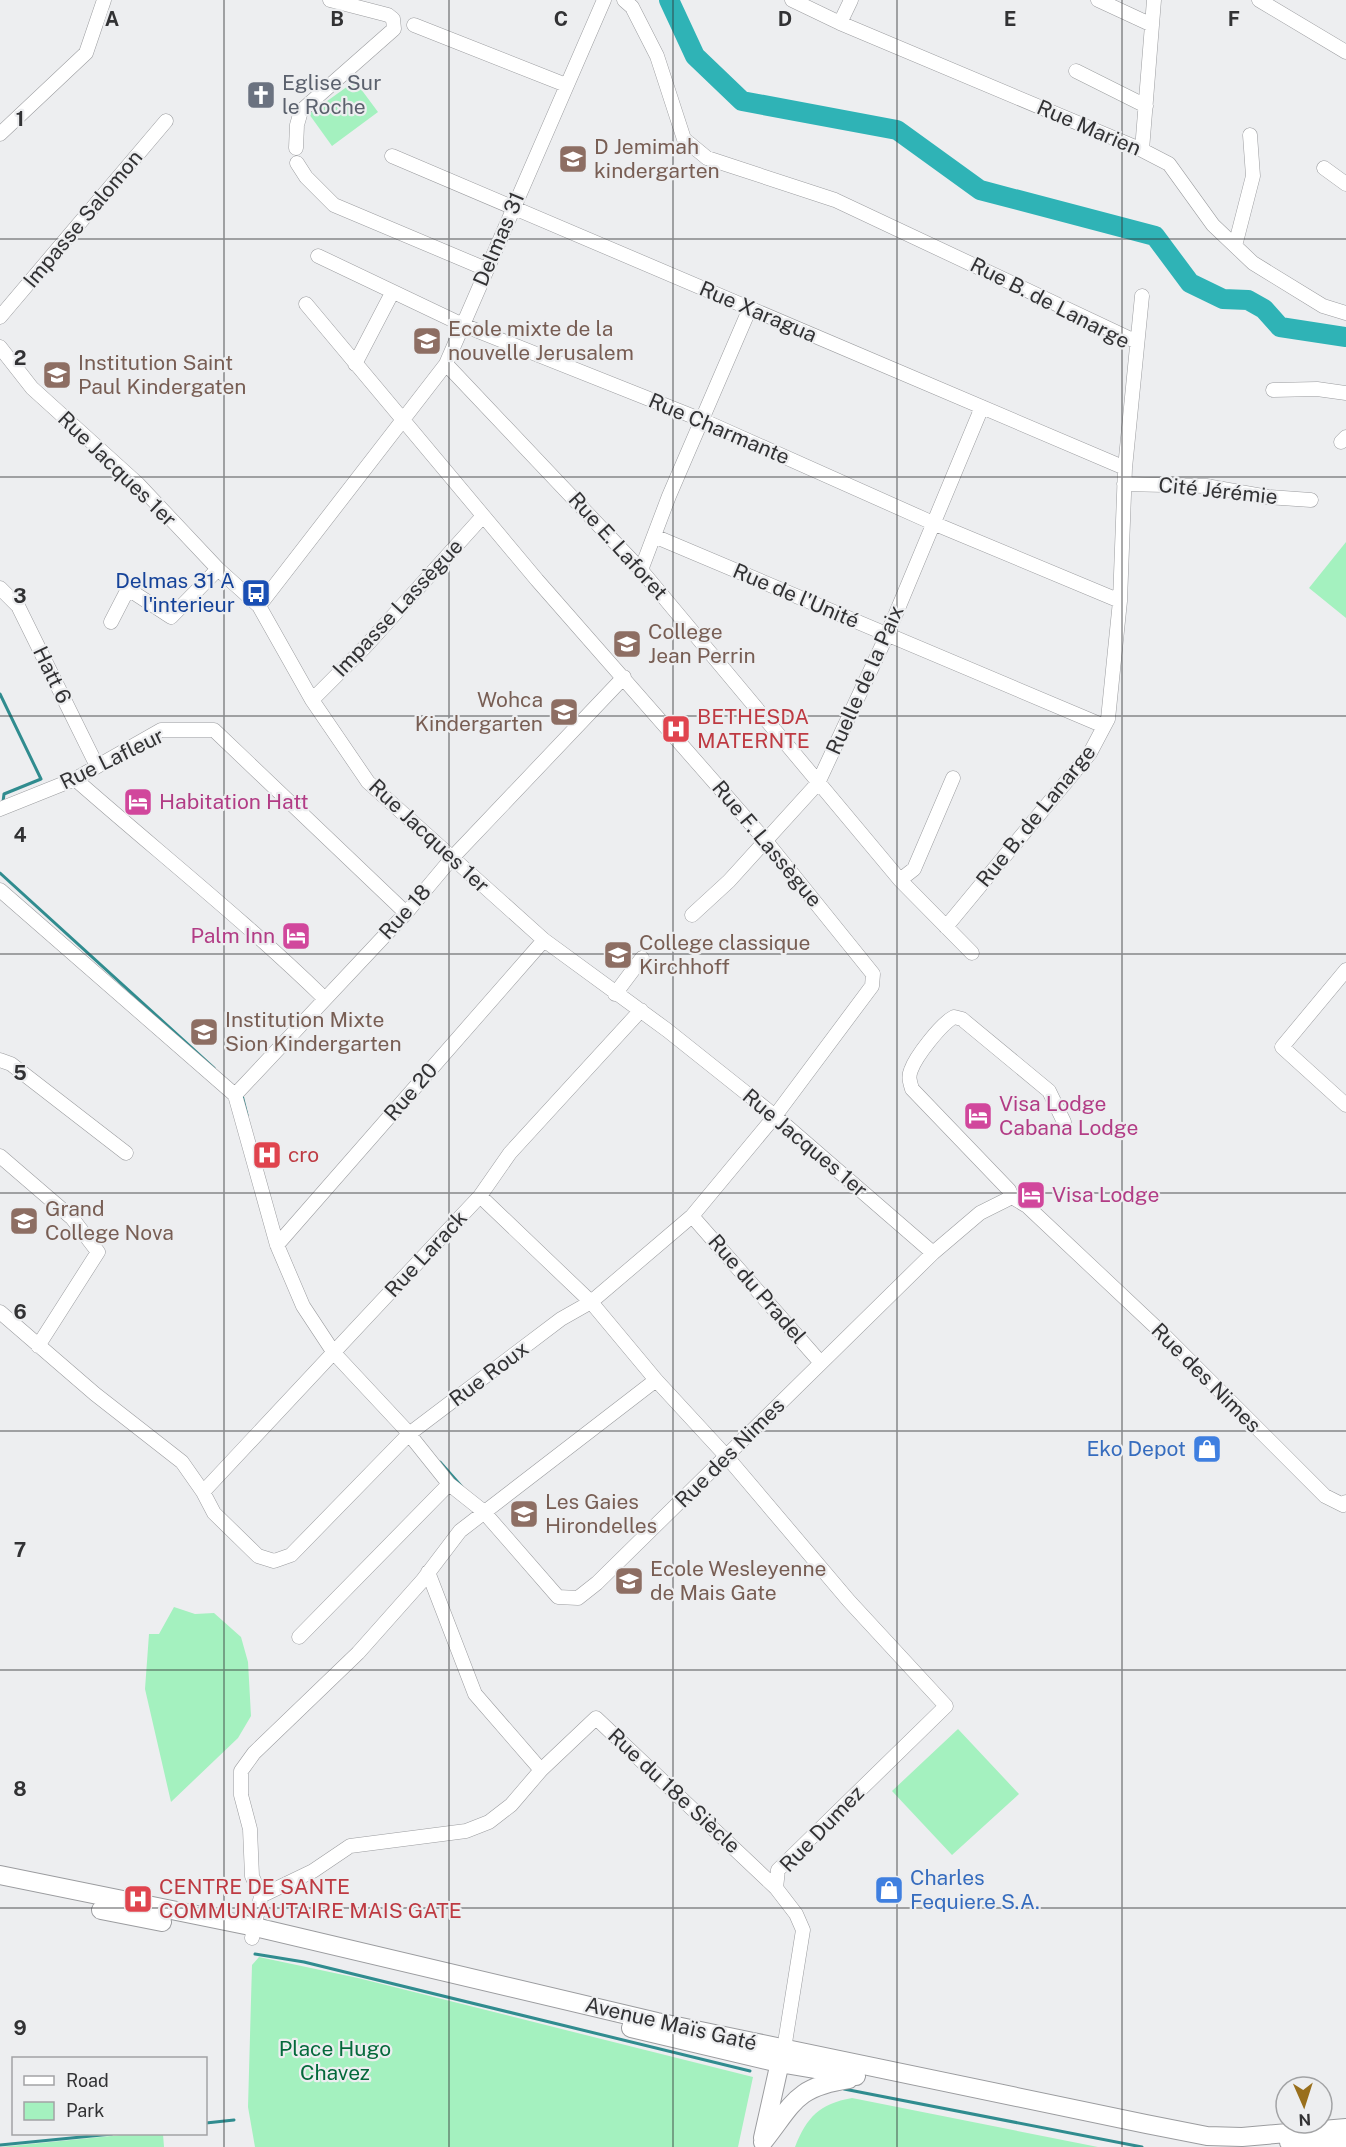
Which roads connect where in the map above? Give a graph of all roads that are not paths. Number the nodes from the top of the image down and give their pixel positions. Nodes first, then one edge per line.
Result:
1 (104, 0) edge
2 (330, 0) edge
3 (604, 0) edge
4 (624, 0) edge
5 (792, 0) edge
6 (851, 0) edge
7 (1098, 0) edge
8 (1154, 0) edge
9 (1259, 0) edge
10 (840, 23) junction
11 (414, 25) dead end
12 (1152, 25) junction
13 (1344, 49) edge
14 (1076, 70) dead end
15 (566, 85) junction
16 (1146, 106) junction
17 (166, 121) dead end
18 (0, 134) edge
19 (1250, 135) dead end
20 (296, 148) dead end
21 (1142, 150) junction
22 (392, 156) dead end
23 (297, 163) dead end
24 (1324, 168) dead end
25 (1346, 184) edge
26 (512, 207) junction
27 (1235, 246) junction
28 (318, 256) dead end
29 (486, 269) junction
30 (393, 293) junction
31 (1142, 296) dead end
32 (306, 304) dead end
33 (750, 308) junction
34 (1346, 314) edge
35 (0, 317) edge
36 (463, 325) junction
37 (1137, 342) junction
38 (0, 347) edge
39 (356, 364) junction
40 (446, 364) junction
41 (1273, 390) dead end
42 (1346, 393) edge
43 (982, 407) junction
44 (702, 420) junction
45 (404, 422) junction
46 (1125, 468) junction
47 (1124, 484) junction
48 (1311, 500) dead end
49 (483, 516) junction
50 (933, 523) junction
51 (654, 536) junction
52 (218, 569) junction
53 (641, 570) junction
54 (0, 588) edge
55 (1120, 601) junction
56 (259, 606) junction
57 (111, 622) dead end
58 (887, 635) junction
59 (624, 677) junction
60 (312, 700) junction
61 (1104, 726) junction
62 (97, 766) junction
63 (953, 778) dead end
64 (75, 779) junction
65 (818, 783) junction
66 (0, 809) edge
67 (765, 840) junction
68 (452, 858) junction
69 (900, 880) junction
70 (0, 890) edge
71 (406, 913) junction
72 (692, 915) dead end
73 (946, 927) junction
74 (544, 940) junction
75 (972, 953) dead end
76 (642, 958) dead end
77 (1346, 970) edge
78 (615, 994) junction
79 (324, 998) junction
80 (641, 1010) junction
81 (0, 1060) edge
82 (235, 1095) junction
83 (1346, 1105) edge
84 (775, 1116) junction
85 (1064, 1122) dead end
86 (126, 1153) dead end
87 (0, 1156) edge
88 (480, 1196) junction
89 (1012, 1197) junction
90 (692, 1216) junction
91 (277, 1245) junction
92 (933, 1254) junction
93 (591, 1302) junction
94 (0, 1312) edge
95 (38, 1346) junction
96 (334, 1353) junction
97 (821, 1363) junction
98 (656, 1380) junction
99 (409, 1434) junction
100 (727, 1457) junction
101 (449, 1484) junction
102 (203, 1492) junction
103 (1346, 1502) edge
104 (483, 1511) junction
105 (428, 1572) junction
106 (299, 1637) dead end
107 (541, 1770) junction
108 (0, 1875) edge
109 (0, 1887) edge
110 (776, 1888) junction
111 (261, 1896) junction
112 (254, 1932) junction
113 (781, 2056) junction
114 (862, 2077) junction
115 (1346, 2128) edge
116 (1346, 2141) edge
117 (762, 2144) edge
118 (1221, 2147) edge
119 (1231, 2147) edge

1 - 18 street
2 - 20 street
3 - 15 street, Delmas 31
4 - 37 street, Rue B. de Lanarge
5 - 10 street, Rue Marien
6 - 10 street
7 - 12 street
8 - 12 street
9 - 13 street
10 - 21 street, Rue Marien
11 - 15 street
12 - 16 street
14 - 16 street
15 - 26 street, Delmas 31
16 - 21 street
17 - 35 street, Impasse Salomon
19 - 27 street
21 - 27 street, Rue Marien
22 - 26 street, Rue Xaragua
23 - 29 street
24 - 25 street
26 - 29 street, Delmas 31
26 - 33 street, Rue Xaragua
27 - 34 street, Rue Marien
28 - 30 street, Rue Charmante
29 - 36 street, Delmas 31
30 - 36 street, Rue Charmante
30 - 39 street
31 - 37 street
32 - 39 street, Rue F. Lassègue
33 - 43 street, Rue Xaragua
33 - 44 street
36 - 40 street, Delmas 31
36 - 44 street, Rue Charmante
37 - 46 street, Rue B. de Lanarge
38 - 52 street, Rue Jacques 1er
39 - 45 street, Rue F. Lassègue
40 - 45 street, Delmas 31
40 - 53 street, Rue E. Laforet
41 - 42 street
43 - 46 street, Rue Xaragua
43 - 50 street, Ruelle de la Paix
44 - 50 street, Rue Charmante
44 - 51 street
45 - 49 street, Rue F. Lassègue
45 - 56 street, Delmas 31
46 - 47 street, Rue B. de Lanarge
47 - 48 street, Cité Jérémie
47 - 55 street, Rue B. de Lanarge
49 - 59 street, Rue F. Lassègue
49 - 60 street, Impasse Lassègue
50 - 55 street, Rue Charmante
50 - 58 street, Ruelle de la Paix
51 - 53 street
51 - 58 street, Rue de l'Unité
52 - 56 street, Rue Jacques 1er
52 - 57 street
53 - 65 street, Rue E. Laforet
54 - 62 street, Hatt 6
55 - 61 street, Rue B. de Lanarge
56 - 60 street, Rue Jacques 1er
58 - 61 street, Rue de l'Unité
58 - 65 street, Ruelle de la Paix
59 - 67 street, Rue F. Lassègue
59 - 68 street, Rue 18
60 - 68 street, Rue Jacques 1er
61 - 73 street, Rue B. de Lanarge
62 - 64 street, Rue Lafleur
62 - 71 street, Rue Lafleur
63 - 69 street
64 - 66 street, Rue Lafleur
64 - 79 street
65 - 67 street, Ruelle de la Paix
65 - 69 street, Rue E. Laforet
67 - 72 street, Ruelle de la Paix
67 - 84 street, Rue F. Lassègue
68 - 71 street, Rue 18
68 - 74 street, Rue Jacques 1er
69 - 73 street, Rue E. Laforet
70 - 82 street
71 - 79 street, Rue 18
73 - 75 street, Rue E. Laforet
74 - 78 street, Rue Jacques 1er
74 - 91 street, Rue 20
76 - 78 street
77 - 83 street
78 - 80 street, Rue Jacques 1er
79 - 82 street, Rue 18
80 - 84 street, Rue Jacques 1er
80 - 88 street, Rue Larack
81 - 86 street
82 - 91 street, Rue des Nimes
84 - 90 street, Rue Roux
84 - 92 street, Rue Jacques 1er
85 - 89 street
87 - 95 street
88 - 93 street
88 - 96 street, Rue Larack
89 - 92 street, Rue des Nimes
89 - 103 street, Rue des Nimes
90 - 93 street, Rue Roux
90 - 97 street, Rue du Pradel
91 - 96 street, Rue des Nimes
92 - 97 street, Rue des Nimes
93 - 98 street
93 - 99 street, Rue Roux
94 - 95 street, Rue Roux
95 - 102 street, Rue Roux
96 - 99 street, Rue des Nimes
96 - 102 street, Rue Larack
97 - 100 street, Rue des Nimes
98 - 100 street
98 - 104 street
99 - 101 street, Rue des Nimes
99 - 102 street, Rue Roux
100 - 104 street, Rue des Nimes
100 - 110 street, Rue Dumez
101 - 104 street, Rue des Nimes
101 - 106 street
104 - 105 street
105 - 107 street
105 - 111 street
107 - 110 street, Rue du 18e Siècle
107 - 111 street, Rue du 18e Siècle
108 - 112 main road, Avenue Maïs Gaté
109 - 112 main road, Avenue Maïs Gaté
110 - 113 street, Rue Dumez
111 - 112 street
112 - 113 main road, Avenue Maïs Gaté
113 - 114 main road, Avenue Maïs Gaté
113 - 115 main road, Avenue Maïs Gaté
113 - 117 main road
114 - 117 main road
114 - 118 main road, Avenue Maïs Gaté
116 - 119 main road

